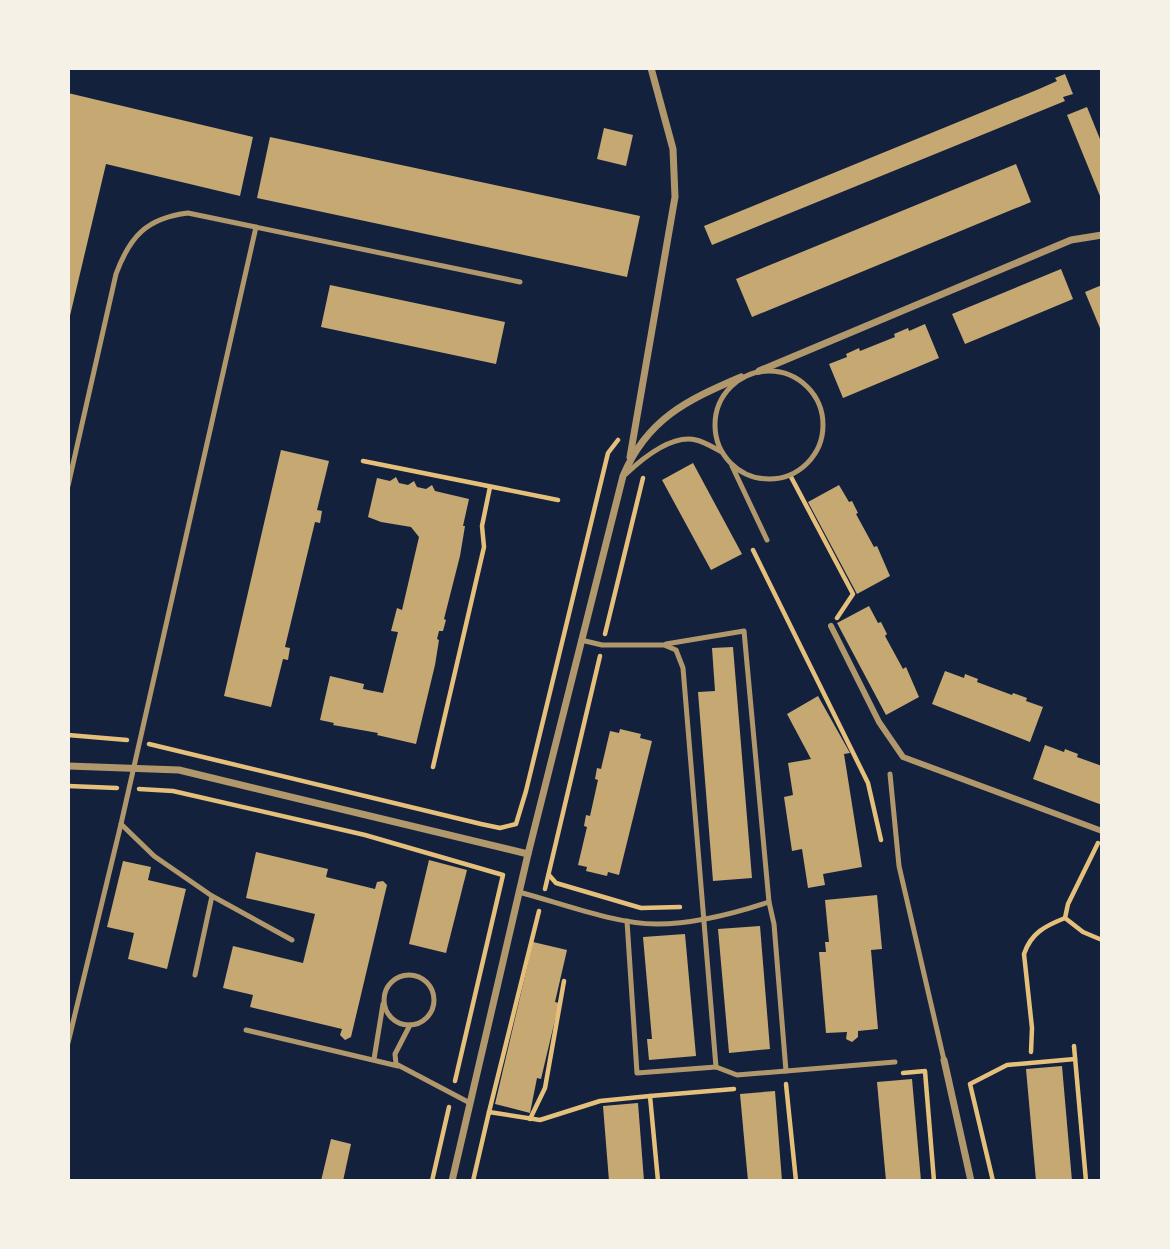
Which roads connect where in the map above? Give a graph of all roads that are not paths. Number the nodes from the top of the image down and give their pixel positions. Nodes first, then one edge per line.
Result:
1 (651, 68) edge
2 (256, 227) junction
3 (1102, 235) edge
4 (520, 282) dead end
5 (759, 371) junction
6 (741, 377) junction
7 (722, 452) junction
8 (629, 461) junction
9 (732, 464) junction
10 (622, 478) junction
11 (68, 486) edge
12 (767, 540) dead end
13 (831, 626) road end
14 (581, 640) junction
15 (664, 645) junction
16 (68, 766) edge
17 (133, 766) junction
18 (890, 774) dead end
19 (121, 824) junction
20 (1102, 832) edge
21 (528, 855) junction
22 (519, 892) junction
23 (212, 896) junction
24 (769, 902) junction
25 (704, 919) junction
26 (627, 921) junction
27 (292, 940) dead end
28 (195, 975) dead end
29 (384, 1001) junction
30 (410, 1025) junction
31 (246, 1030) dead end
32 (68, 1043) edge
33 (373, 1059) junction
34 (944, 1060) joint
35 (895, 1062) dead end
36 (398, 1066) junction
37 (716, 1067) junction
38 (786, 1071) junction
39 (470, 1103) junction
40 (452, 1181) edge
41 (971, 1181) edge

1 - 8 street
2 - 4 lane
2 - 11 lane
2 - 17 lane
3 - 5 street
5 - 6 lane
5 - 9 lane
6 - 7 lane
6 - 8 street
7 - 9 lane
7 - 10 lane
8 - 10 street
9 - 12 lane
10 - 14 street
13 - 20 street
14 - 15 lane
14 - 21 street
15 - 24 lane
15 - 25 lane
16 - 17 street
17 - 19 lane
17 - 21 street
18 - 34 lane
19 - 23 lane
19 - 32 lane
21 - 22 street
22 - 26 lane
22 - 39 street
23 - 27 lane
23 - 28 lane
24 - 25 lane
24 - 38 lane
25 - 26 lane
25 - 37 lane
26 - 37 lane
29 - 30 lane
29 - 30 lane
29 - 33 lane
30 - 36 lane
31 - 33 lane
33 - 36 lane
34 - 41 street
35 - 38 lane
36 - 39 lane
37 - 38 lane
39 - 40 street

